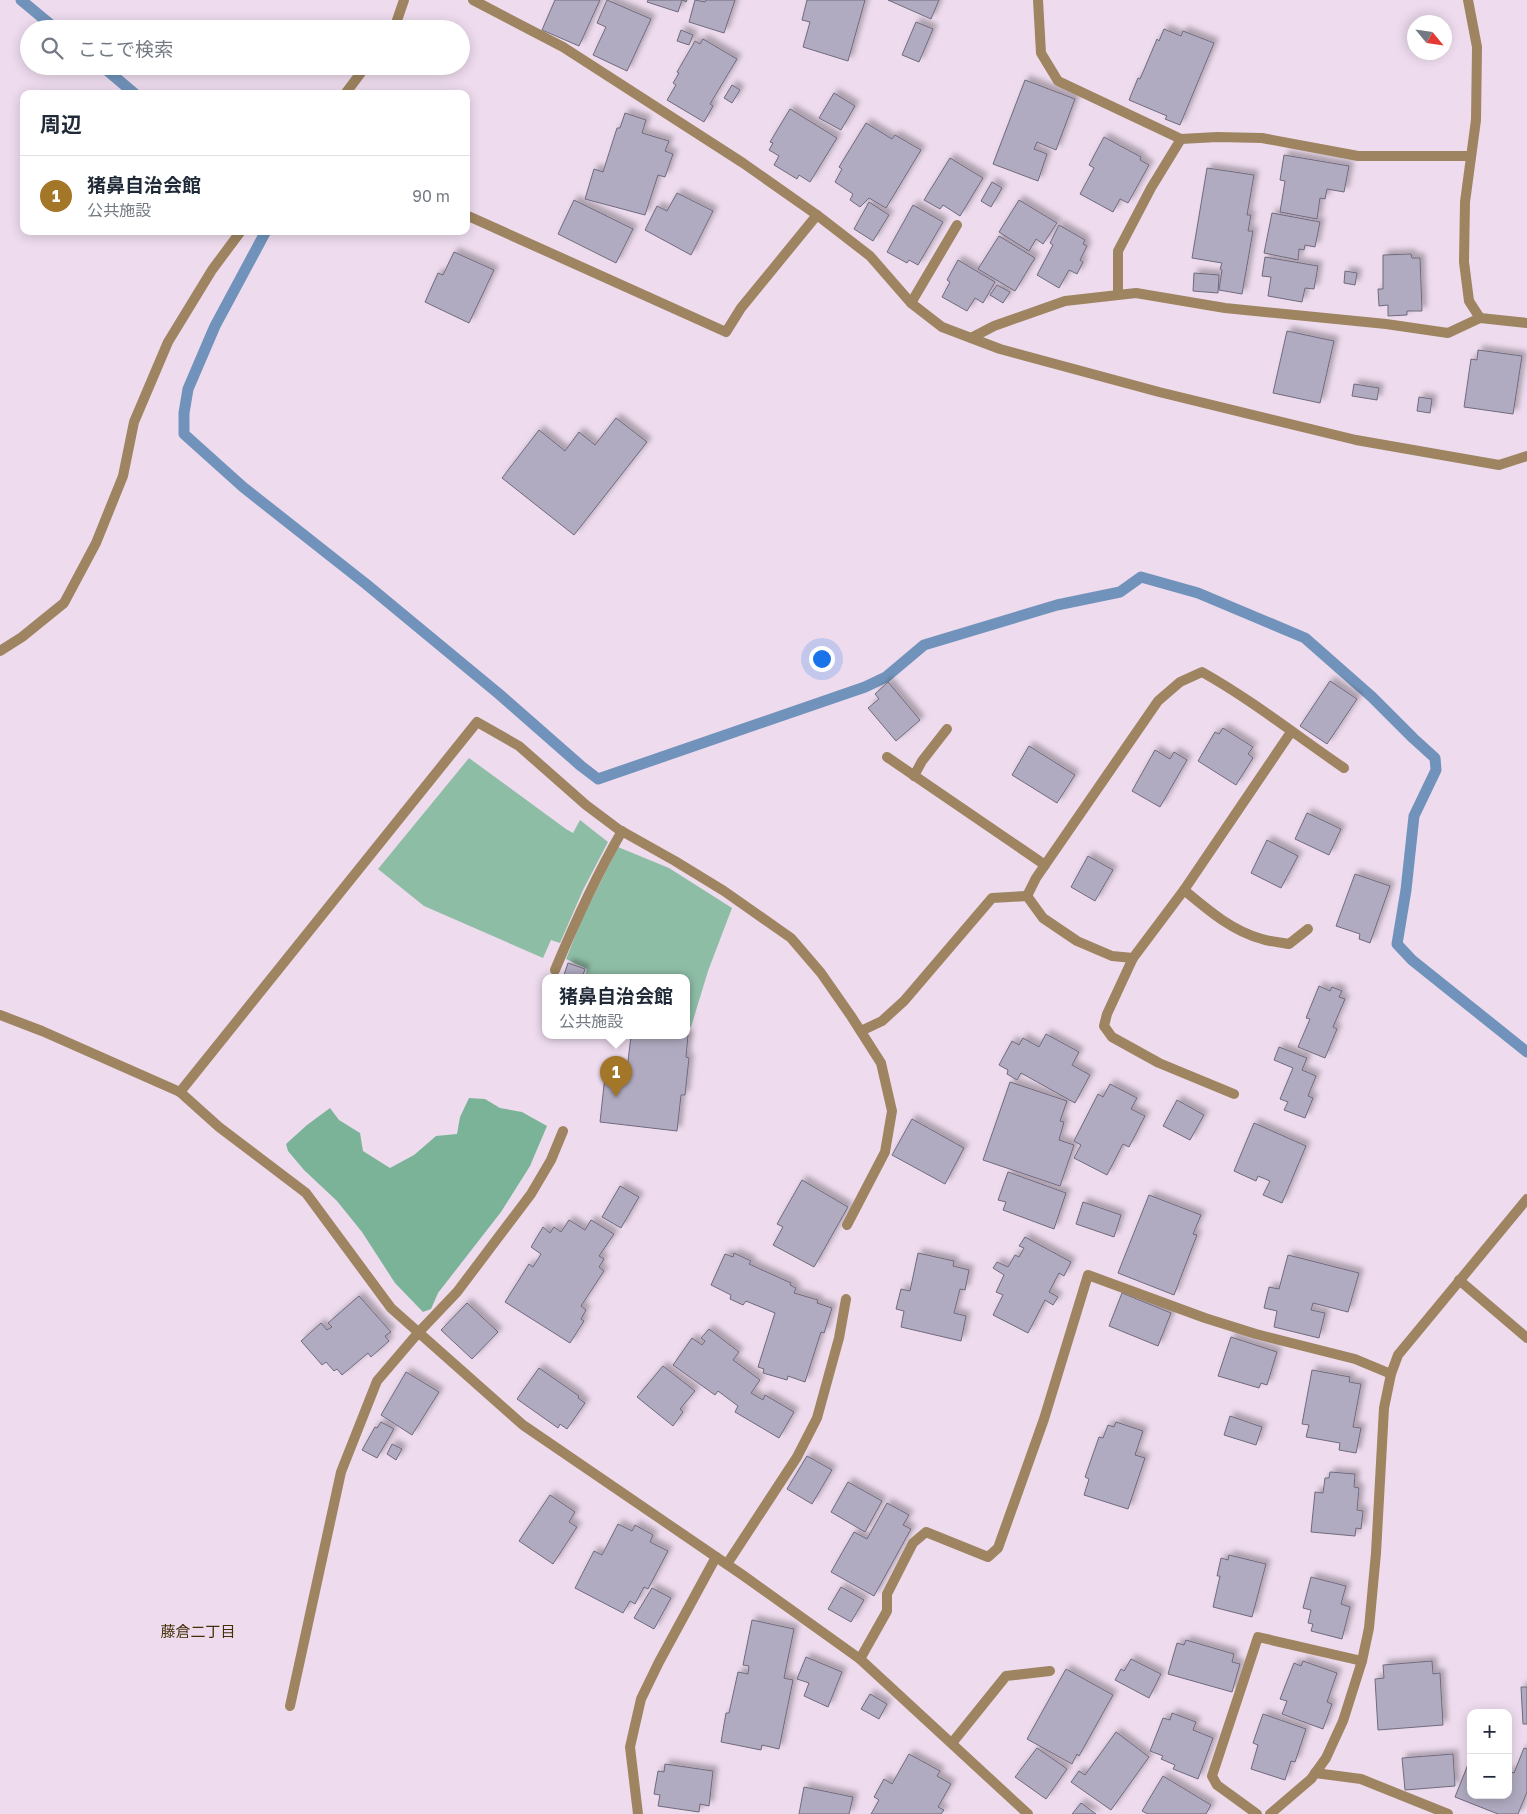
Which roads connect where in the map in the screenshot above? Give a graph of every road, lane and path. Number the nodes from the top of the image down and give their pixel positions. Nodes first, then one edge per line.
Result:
1 (404, 0) edge
2 (472, 0) edge
3 (1038, 0) edge
4 (1468, 0) edge
5 (397, 20) edge
6 (359, 75) edge
7 (348, 90) edge
8 (1181, 139) junction
9 (1471, 156) junction
10 (817, 215) junction
11 (470, 216) edge
12 (957, 225) dead end
13 (238, 235) edge
14 (1118, 295) junction
15 (911, 303) junction
16 (1480, 318) junction
17 (1527, 323) edge
18 (971, 338) junction
19 (1527, 456) edge
20 (0, 651) edge
21 (947, 729) dead end
22 (1291, 732) junction
23 (887, 756) dead end
24 (1344, 768) dead end
25 (914, 776) junction
26 (622, 831) junction
27 (1045, 866) junction
28 (1184, 890) junction
29 (1028, 896) junction
30 (1308, 929) dead end
31 (1133, 958) junction
32 (555, 970) dead end
33 (0, 1015) edge
34 (861, 1031) junction
35 (180, 1092) junction
36 (1234, 1094) dead end
37 (563, 1131) dead end
38 (1527, 1199) edge
39 (847, 1225) dead end
40 (1458, 1280) junction
41 (846, 1299) dead end
42 (418, 1332) junction
43 (1527, 1338) edge
44 (1391, 1374) junction
45 (716, 1558) junction
46 (727, 1564) junction
47 (860, 1659) junction
48 (1362, 1661) junction
49 (1050, 1671) dead end
50 (290, 1706) dead end
51 (952, 1743) junction
52 (1315, 1773) junction
53 (638, 1814) edge
54 (1028, 1814) edge
55 (1257, 1814) edge
56 (1270, 1814) edge
57 (1448, 1814) edge

1 - 5 street
2 - 10 street
3 - 8 street
4 - 9 street
6 - 7 street
8 - 9 street
8 - 14 street
9 - 16 street
10 - 11 street
10 - 15 street
12 - 15 street
13 - 20 street
14 - 16 street
14 - 18 street
15 - 18 street
16 - 17 street
18 - 19 street
21 - 25 street
22 - 24 street
22 - 27 street
22 - 28 street
23 - 25 street
25 - 27 street
26 - 32 street
26 - 34 street
26 - 35 street
27 - 29 street
28 - 30 street
28 - 31 street
29 - 31 street
29 - 34 street
31 - 36 street
33 - 35 street
34 - 39 street
35 - 42 street
37 - 42 street
38 - 40 street
40 - 43 street
40 - 44 street
41 - 46 street
42 - 45 street
42 - 50 street
44 - 47 street
44 - 48 street
45 - 46 street
45 - 53 street
46 - 47 street
47 - 51 street
48 - 52 street
48 - 55 street
49 - 51 street
51 - 54 street
52 - 56 street
52 - 57 street

